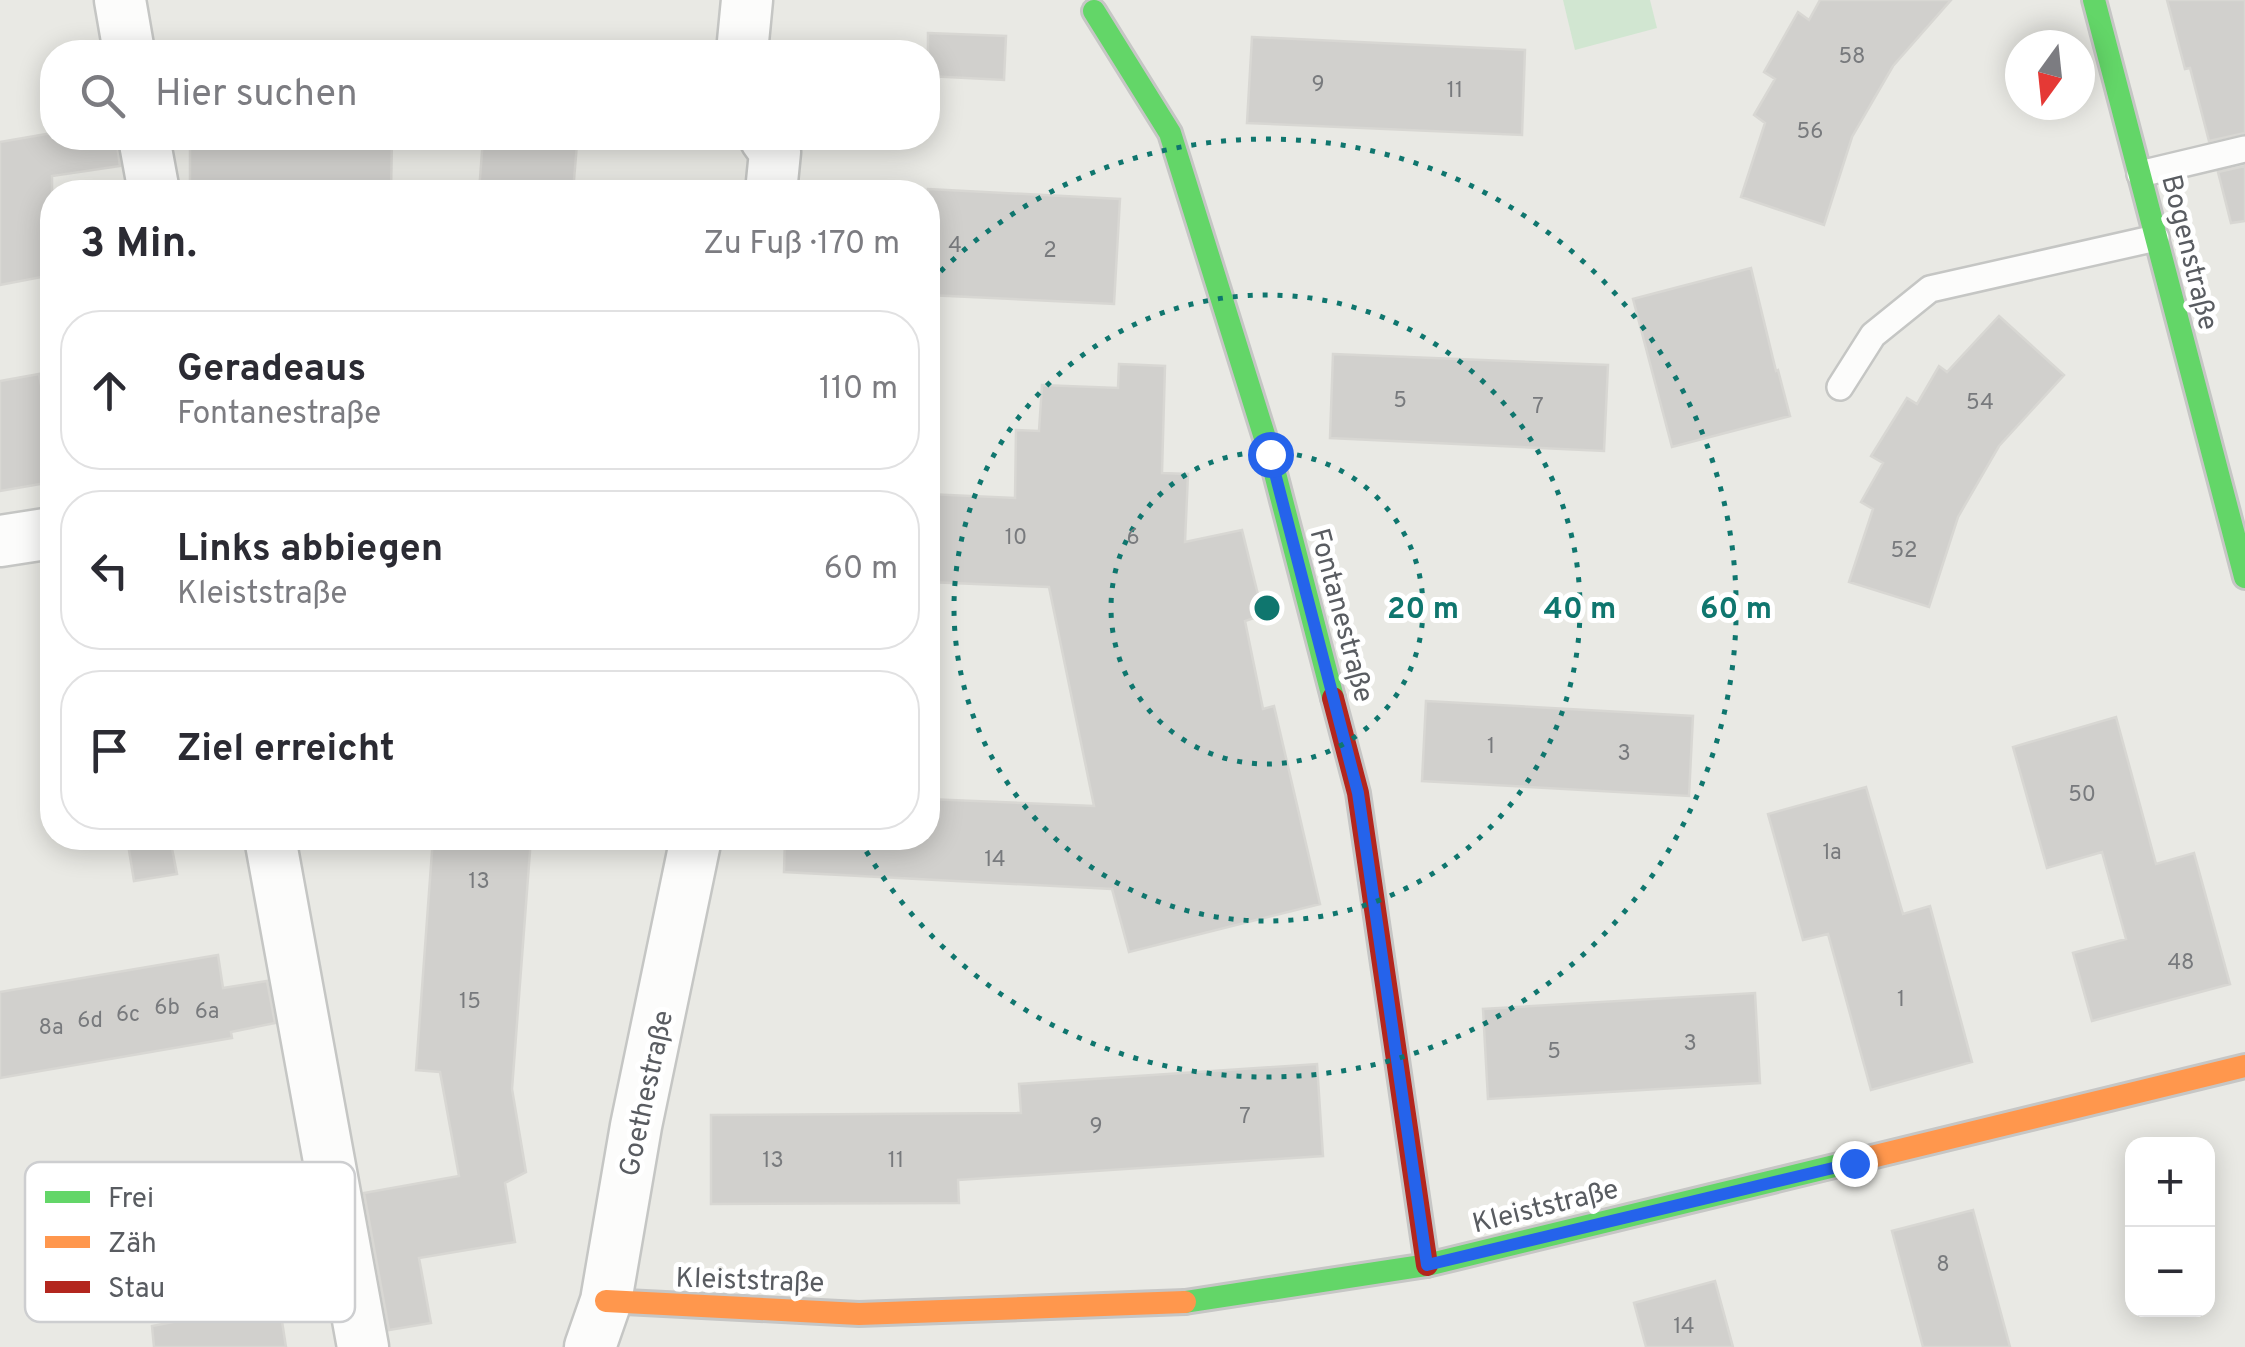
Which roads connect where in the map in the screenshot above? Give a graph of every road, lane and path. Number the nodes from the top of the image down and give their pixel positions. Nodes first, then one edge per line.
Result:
1 (120, 0) edge
2 (747, 0) edge
3 (2094, 0) edge
4 (1094, 12) dead end
5 (127, 40) edge
6 (743, 40) edge
7 (146, 150) edge
8 (773, 150) edge
9 (2245, 150) edge
10 (2140, 174) junction
11 (152, 180) edge
12 (772, 180) edge
13 (2156, 238) junction
14 (1840, 387) dead end
15 (40, 534) edge
16 (0, 542) edge
17 (2245, 577) edge
18 (272, 850) edge
19 (694, 850) edge
20 (2245, 1066) edge
21 (329, 1162) edge
22 (1427, 1265) junction
23 (606, 1301) junction
24 (355, 1303) edge
25 (363, 1347) edge
26 (590, 1347) edge

1 - 5 street
2 - 6 street
3 - 10 street, Bogenstraße
4 - 22 street, Fontanestraße
7 - 11 street
8 - 12 street
9 - 10 lane
10 - 13 street, Bogenstraße
13 - 14 lane
13 - 17 street, Bogenstraße
15 - 16 street
18 - 21 street
19 - 23 street, Goethestraße
20 - 22 street, Kleiststraße
22 - 23 street, Kleiststraße
23 - 26 street, Goethestraße
24 - 25 street

